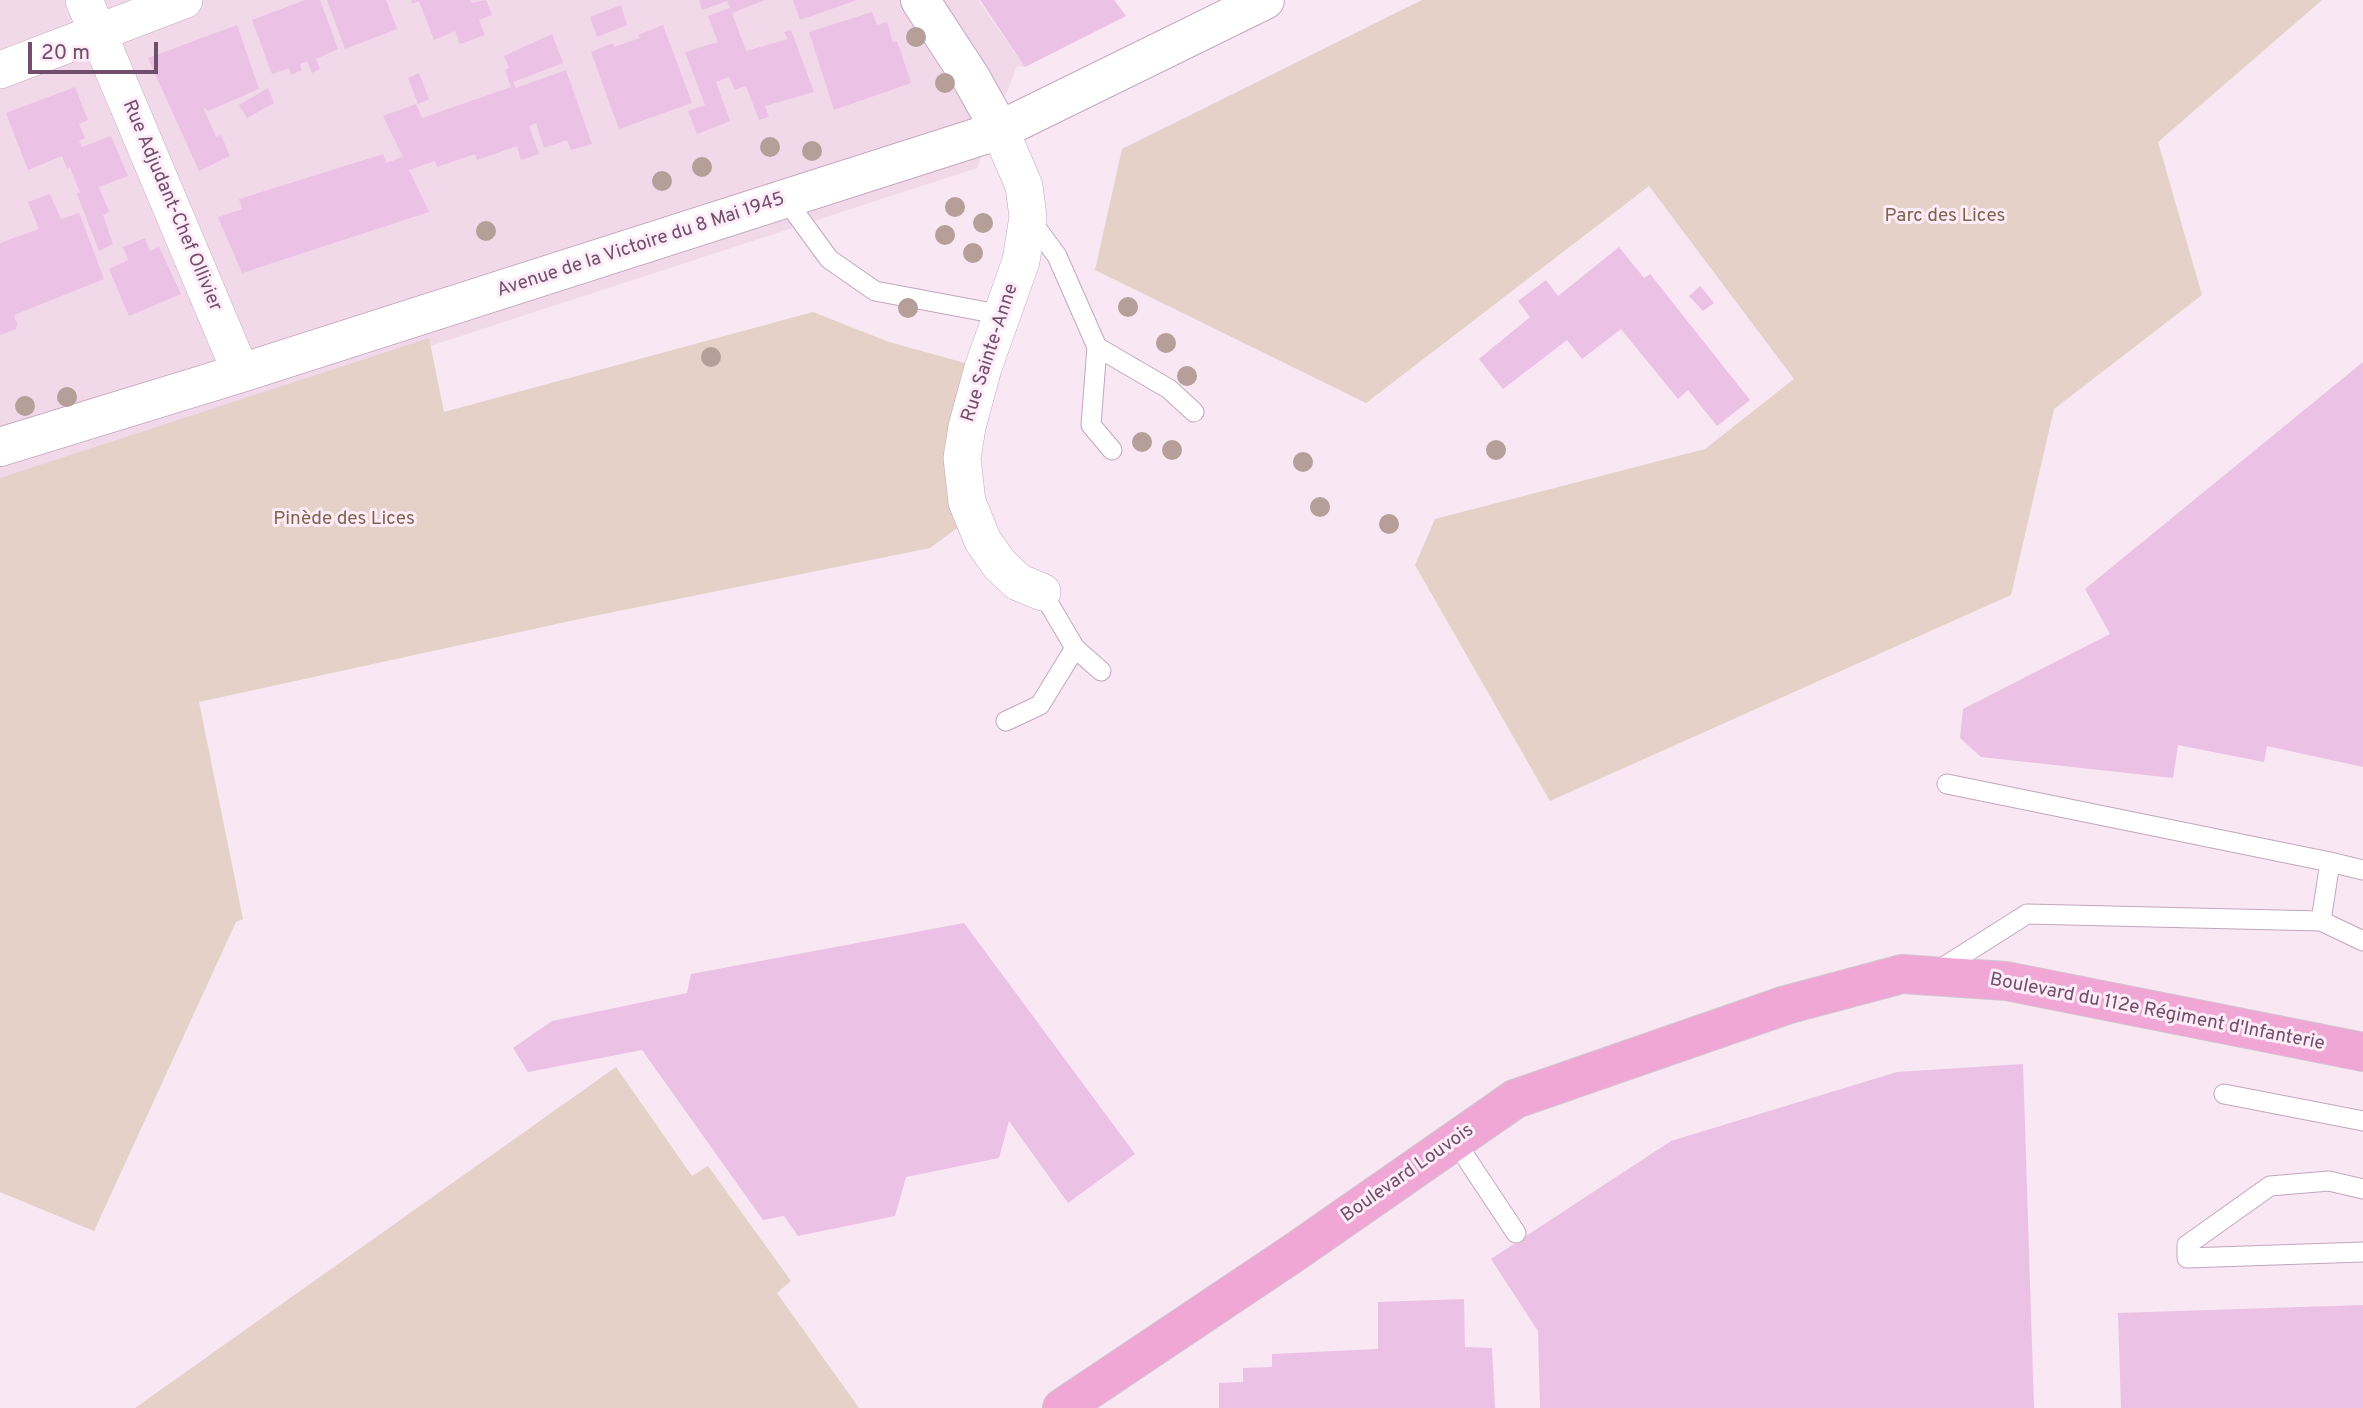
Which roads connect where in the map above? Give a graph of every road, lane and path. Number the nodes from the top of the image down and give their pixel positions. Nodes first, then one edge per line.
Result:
1 (84, 0) edge
2 (184, 0) edge
3 (920, 0) edge
4 (1265, 0) edge
5 (98, 33) junction
6 (0, 70) edge
7 (1000, 130) junction
8 (786, 200) junction
9 (1028, 217) junction
10 (1003, 315) junction
11 (1097, 347) junction
12 (241, 373) junction
13 (1194, 412) dead end
14 (0, 447) edge
15 (1112, 450) dead end
16 (1042, 592) joint
17 (1075, 648) junction
18 (1101, 671) dead end
19 (1006, 721) dead end
20 (1947, 784) dead end
21 (2330, 862) junction
22 (2363, 870) edge
23 (2321, 921) junction
24 (2363, 940) edge
25 (1928, 976) junction
26 (1786, 1005) joint
27 (2363, 1052) edge
28 (2224, 1094) dead end
29 (2363, 1121) edge
30 (1455, 1141) junction
31 (2363, 1189) edge
32 (1516, 1233) dead end
33 (2363, 1252) edge
34 (1062, 1408) edge

1 - 5 street, Rue Adjudant-Chef Ollivier
2 - 5 street
3 - 7 street
4 - 7 street, Avenue de la Victoire du 8 Mai 1945
5 - 6 street
5 - 12 street, Rue Adjudant-Chef Ollivier
7 - 8 street, Avenue de la Victoire du 8 Mai 1945
7 - 9 street, Rue Sainte-Anne
8 - 10 lane
8 - 12 street, Avenue de la Victoire du 8 Mai 1945
9 - 10 street, Rue Sainte-Anne
9 - 11 lane
10 - 16 street, Rue Sainte-Anne
11 - 13 lane
11 - 15 lane
12 - 14 street, Avenue de la Victoire du 8 Mai 1945
16 - 17 lane
17 - 18 lane
17 - 19 lane
20 - 21 lane
21 - 22 lane
21 - 23 lane
23 - 24 lane
23 - 25 lane
25 - 26 main road, Boulevard du 112e Régiment d'Infanterie
25 - 27 main road, Boulevard du 112e Régiment d'Infanterie
26 - 30 main road, Boulevard Louvois
28 - 29 lane
30 - 32 lane
30 - 34 main road, Boulevard Louvois
31 - 33 lane

